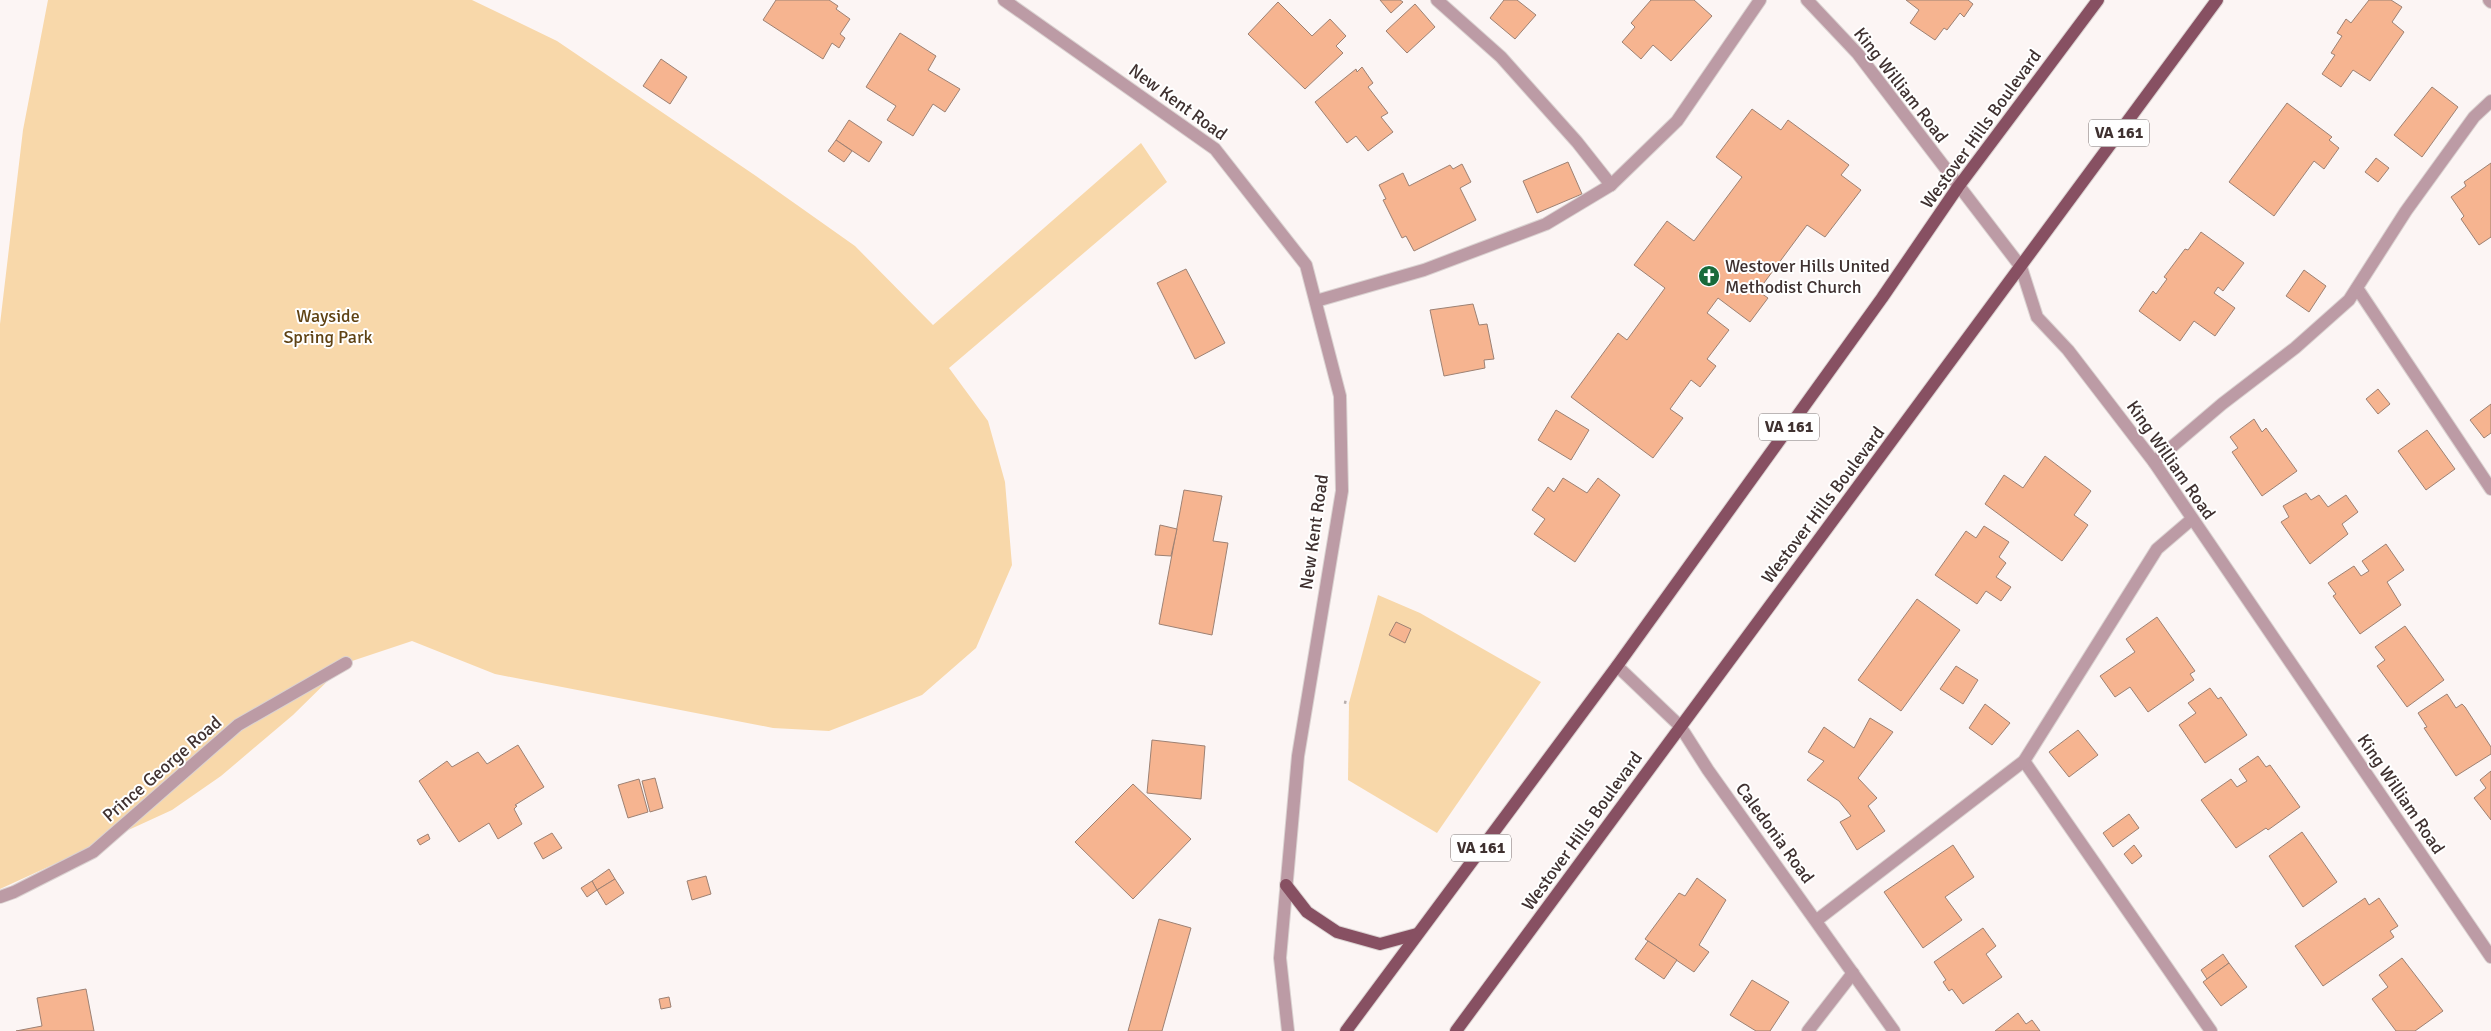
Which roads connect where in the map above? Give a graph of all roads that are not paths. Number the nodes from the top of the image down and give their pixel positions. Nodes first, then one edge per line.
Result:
1 (1004, 0) edge
2 (1437, 0) edge
3 (1760, 0) edge
4 (1807, 0) edge
5 (2098, 0) edge
6 (2217, 0) edge
7 (2491, 101) edge
8 (1611, 185) junction
9 (1958, 187) junction
10 (2021, 266) junction
11 (2357, 288) junction
12 (1316, 301) junction
13 (2154, 462) junction
14 (2491, 489) edge
15 (2192, 519) junction
16 (346, 663) dead end
17 (1617, 666) junction
18 (1680, 726) junction
19 (2024, 761) junction
20 (1286, 885) junction
21 (0, 897) edge
22 (1817, 920) junction
23 (1417, 934) junction
24 (2491, 957) edge
25 (1853, 974) junction
26 (1288, 1031) edge
27 (1346, 1031) edge
28 (1456, 1031) edge
29 (1808, 1031) edge
30 (1894, 1031) edge
31 (2211, 1031) edge

1 - 12 street, New Kent Road
2 - 8 street
3 - 8 street
4 - 9 street, King William Road
5 - 9 main road, Westover Hills Boulevard / VA 161
6 - 10 main road, Westover Hills Boulevard / VA 161
7 - 11 street
8 - 12 street
9 - 10 street, King William Road
9 - 17 main road, Westover Hills Boulevard / VA 161
10 - 13 street, King William Road
10 - 18 main road, Westover Hills Boulevard / VA 161
11 - 13 street
11 - 14 street
12 - 20 street, New Kent Road
13 - 15 street, King William Road
15 - 19 street
15 - 24 street, King William Road
16 - 21 street, Prince George Road
17 - 18 street, Caledonia Road
17 - 23 main road, Westover Hills Boulevard / VA 161
18 - 22 street, Caledonia Road
18 - 28 main road, Westover Hills Boulevard / VA 161
19 - 22 street
19 - 31 street
20 - 23 main road
20 - 26 street, New Kent Road
22 - 25 street, Caledonia Road
23 - 27 main road, Westover Hills Boulevard / VA 161
25 - 29 street
25 - 30 street, Caledonia Road

